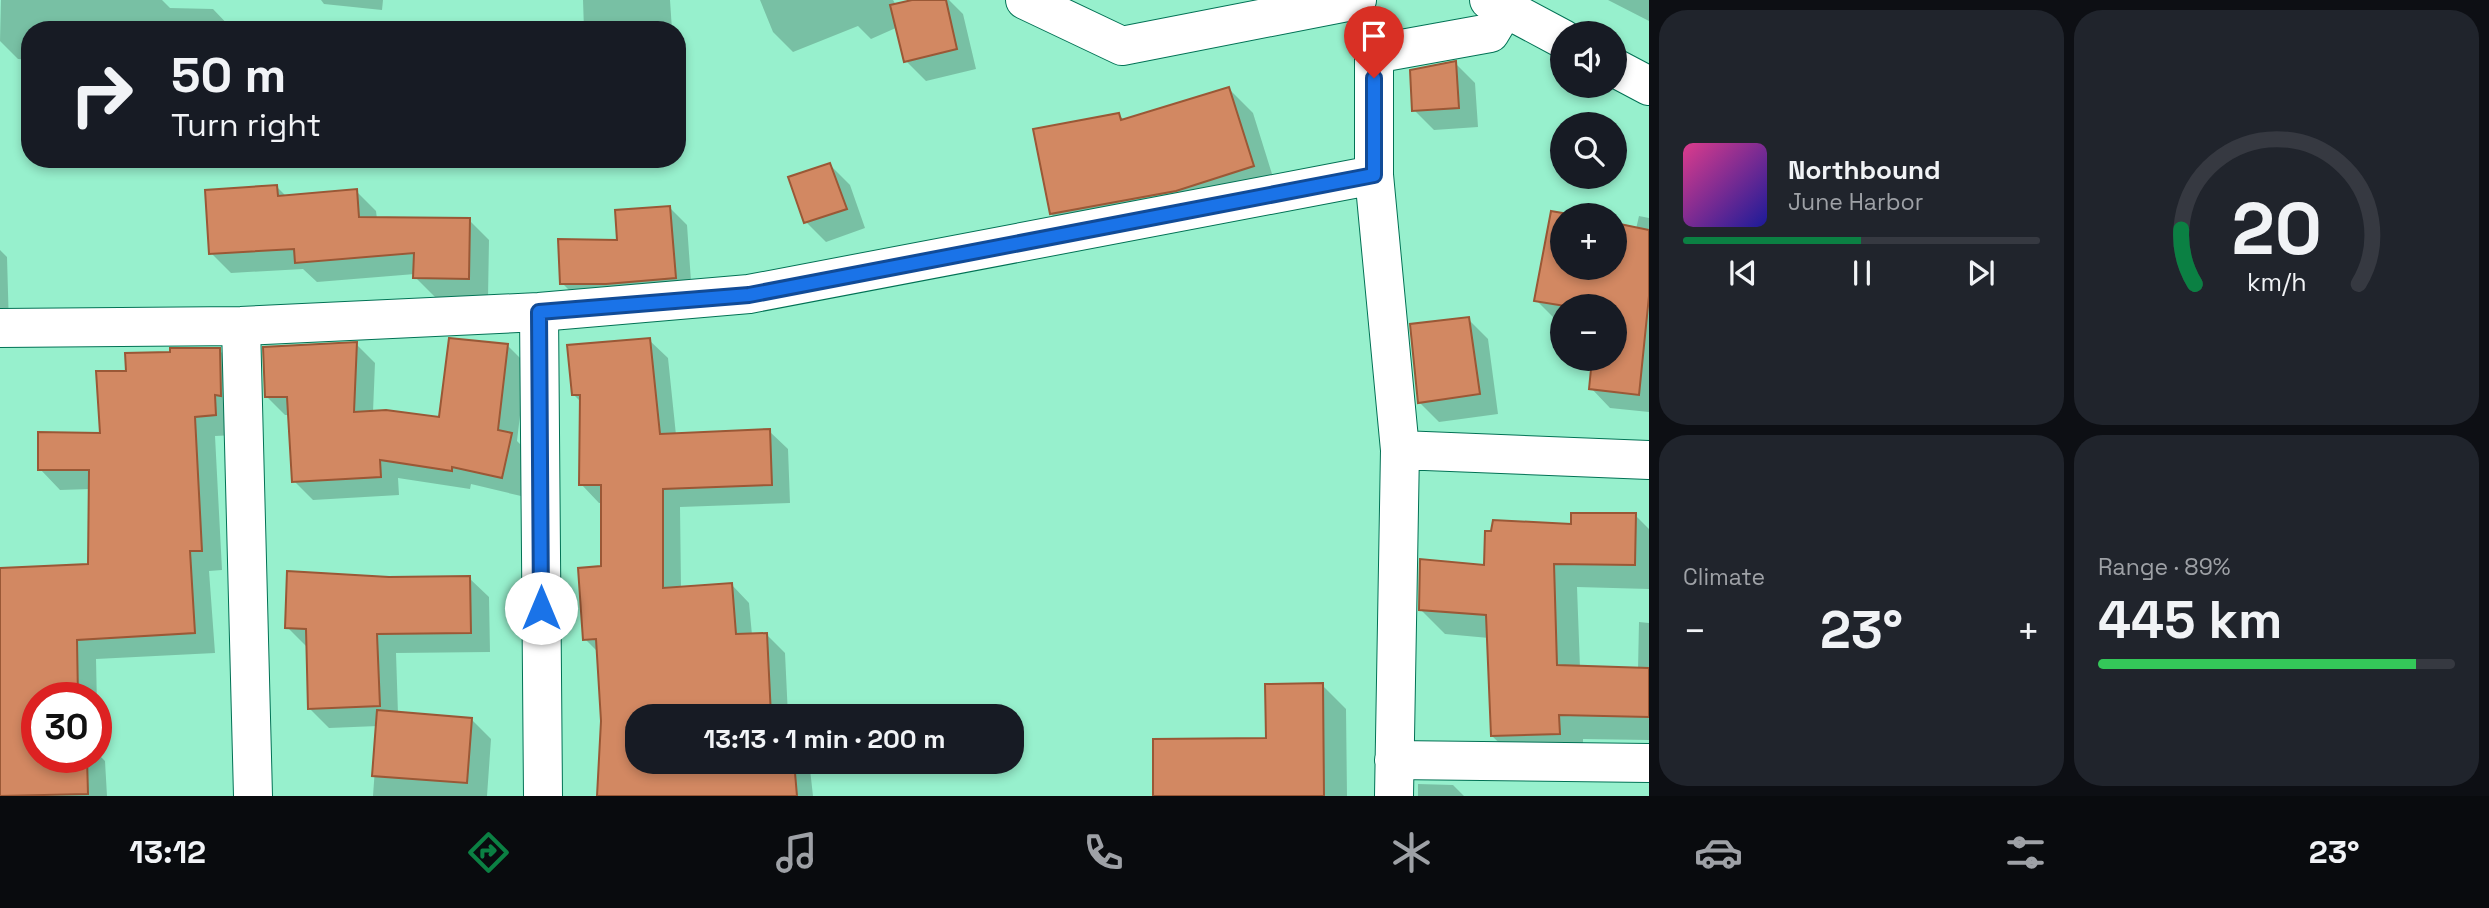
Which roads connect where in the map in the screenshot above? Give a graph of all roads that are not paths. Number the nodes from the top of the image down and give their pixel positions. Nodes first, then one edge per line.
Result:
1 (1025, 0) edge
2 (1357, 0) edge
3 (1497, 4) edge
4 (1550, 32) edge
5 (1627, 74) edge
6 (1649, 86) edge
7 (1374, 175) junction
8 (539, 312) junction
9 (241, 326) junction
10 (0, 328) edge
11 (1400, 450) junction
12 (1649, 460) edge
13 (1649, 763) edge
14 (1394, 778) edge
15 (253, 796) edge
16 (543, 796) edge

1 - 2 street
3 - 4 street
3 - 7 street
5 - 6 street
7 - 8 street
7 - 11 street
8 - 9 street
8 - 16 street
9 - 10 street
9 - 15 street
11 - 12 street
11 - 14 street
13 - 14 street

